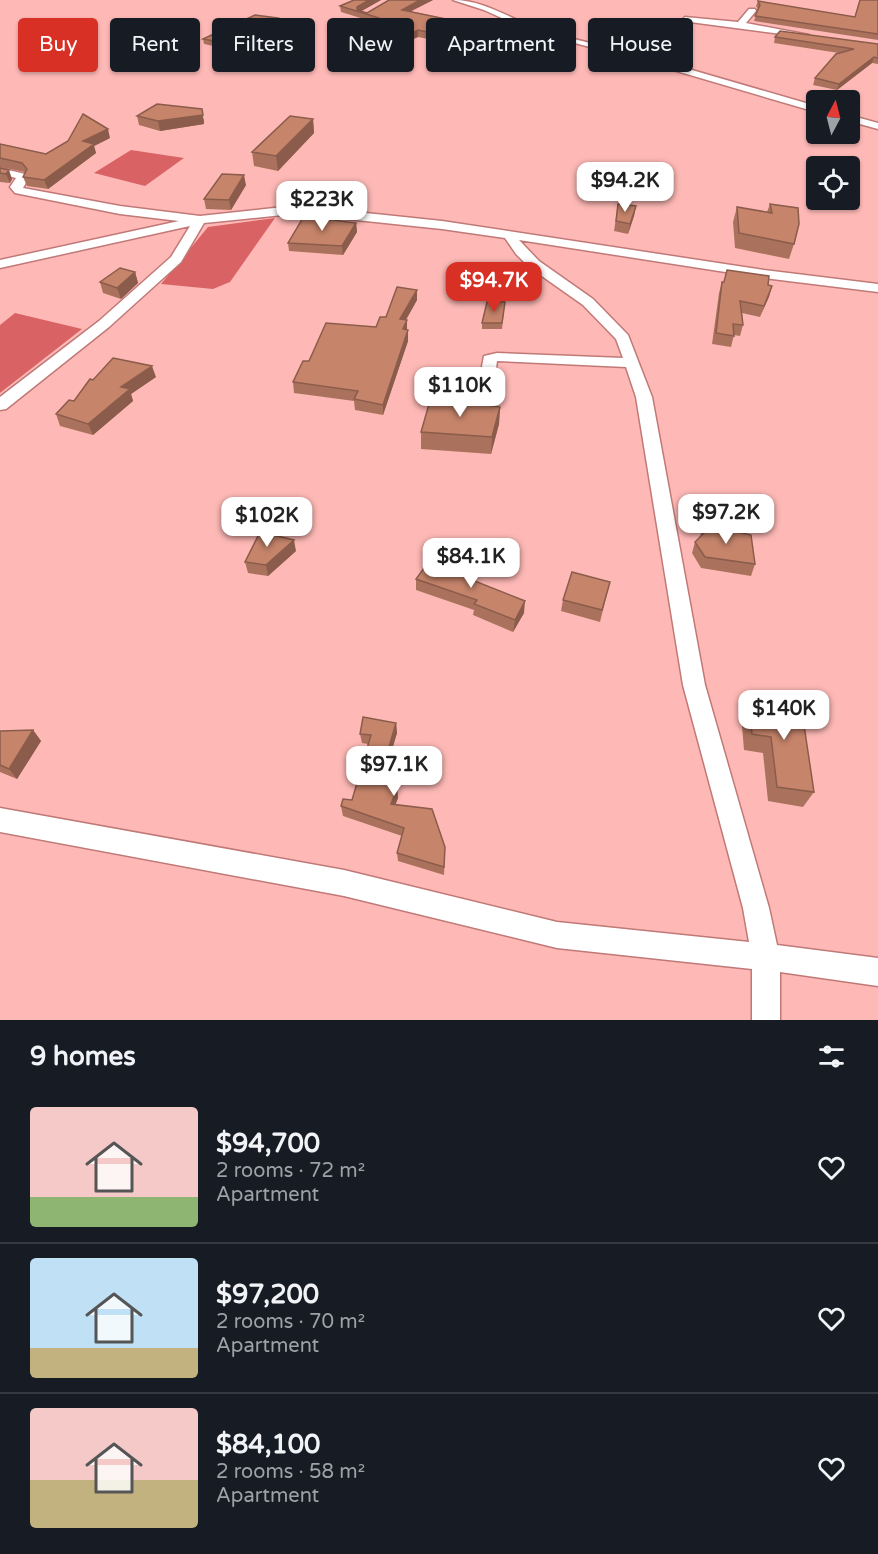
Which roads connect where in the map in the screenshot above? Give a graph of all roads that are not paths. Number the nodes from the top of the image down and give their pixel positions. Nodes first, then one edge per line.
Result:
1 (457, 0) edge
2 (752, 11) dead end
3 (512, 18) edge
4 (693, 20) edge
5 (740, 25) junction
6 (814, 36) edge
7 (689, 72) edge
8 (806, 106) edge
9 (860, 121) edge
10 (878, 126) edge
11 (0, 171) edge
12 (200, 220) junction
13 (510, 236) junction
14 (0, 264) edge
15 (878, 288) edge
16 (632, 363) junction
17 (483, 404) edge
18 (0, 405) edge
19 (0, 820) edge
20 (766, 957) junction
21 (878, 972) edge
22 (766, 1020) edge

1 - 3 street
2 - 5 street
4 - 5 street
5 - 6 street
7 - 8 street
9 - 10 street
11 - 12 street
12 - 13 street
12 - 14 street
12 - 18 street
13 - 15 street
13 - 16 street
16 - 17 street
16 - 20 street
19 - 20 street
20 - 21 street
20 - 22 street

